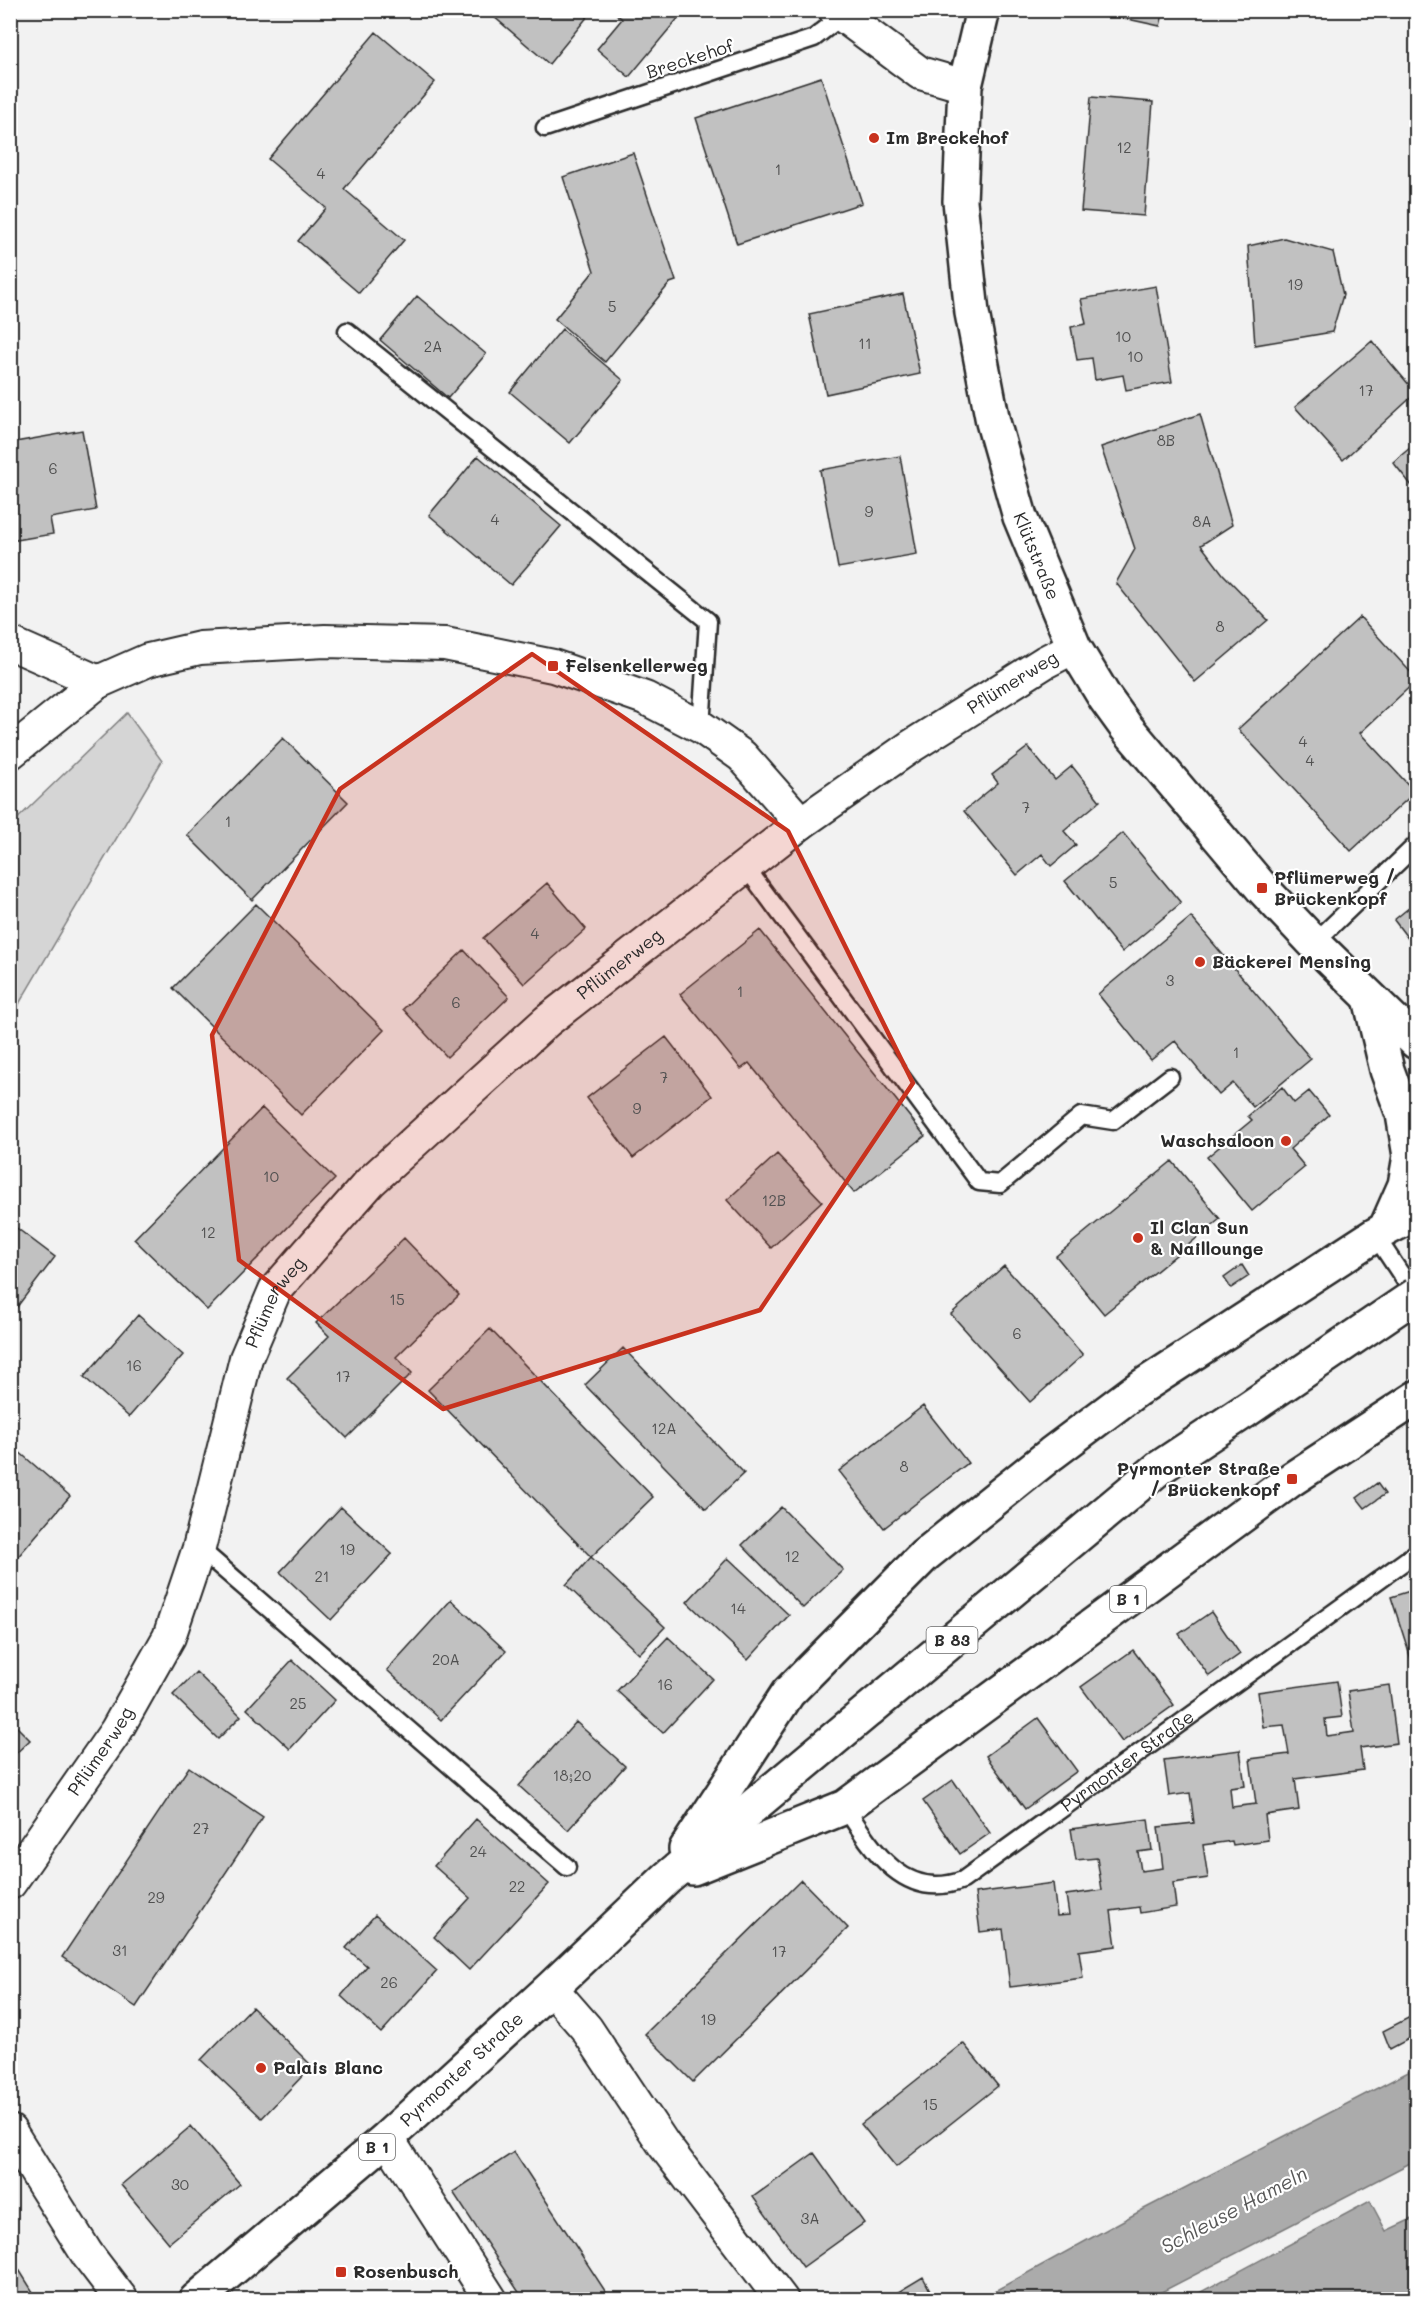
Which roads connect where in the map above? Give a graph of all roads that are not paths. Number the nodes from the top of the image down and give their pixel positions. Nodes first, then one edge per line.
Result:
1 (983, 10) edge
2 (839, 13) edge
3 (965, 86) junction
4 (545, 128) dead end
5 (347, 331) dead end
6 (10, 643) edge
7 (1074, 647) junction
8 (98, 682) junction
9 (701, 727) junction
10 (10, 753) edge
11 (801, 823) junction
12 (1416, 845) edge
13 (746, 866) junction
14 (1314, 943) junction
15 (1370, 998) junction
16 (1416, 1021) edge
17 (1416, 1042) edge
18 (1170, 1077) dead end
19 (1416, 1213) edge
20 (1380, 1231) junction
21 (1416, 1296) edge
22 (1416, 1398) edge
23 (199, 1548) junction
24 (1416, 1553) edge
25 (845, 1807) junction
26 (567, 1868) dead end
27 (667, 1878) junction
28 (10, 1883) edge
29 (551, 1988) junction
30 (10, 2131) edge
31 (387, 2138) junction
32 (201, 2298) edge
33 (122, 2300) edge
34 (491, 2300) edge
35 (782, 2300) edge

1 - 3 main road, Klütstraße
2 - 3 street
2 - 4 lane, Breckehof
3 - 7 main road, Klütstraße
5 - 9 lane
6 - 8 street
7 - 11 street, Pflümerweg
7 - 14 main road, Klütstraße
8 - 9 street
8 - 10 street
9 - 11 street
11 - 13 street, Pflümerweg
12 - 14 lane
13 - 18 lane
13 - 23 street, Pflümerweg
14 - 15 main road, Klütstraße
15 - 16 main road, Klütstraße
15 - 17 main road, Klütstraße
15 - 20 main road
19 - 20 main road, B 1
20 - 21 lane
20 - 27 main road, B 1
21 - 27 main road, B 83, bridge
22 - 25 main road, B 1
23 - 26 lane
23 - 28 street, Pflümerweg
24 - 25 lane, Pyrmonter Straße
25 - 27 main road, B 1
27 - 29 main road, Pyrmonter Straße / B 1
29 - 31 main road, Pyrmonter Straße / B 1
29 - 35 street
30 - 33 street
31 - 32 main road, Pyrmonter Straße / B 1
31 - 34 street

